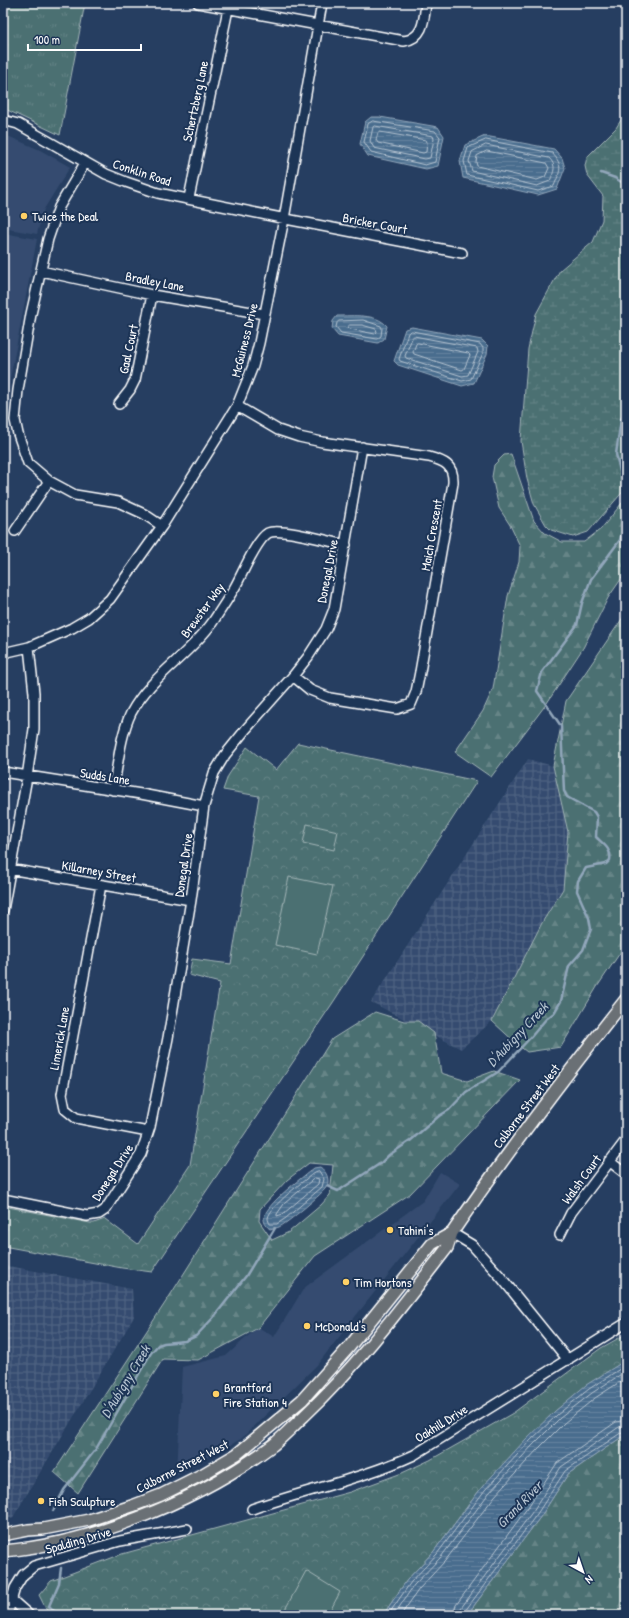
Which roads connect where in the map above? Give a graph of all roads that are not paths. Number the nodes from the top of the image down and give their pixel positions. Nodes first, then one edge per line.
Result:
1 (198, 3) edge
2 (322, 3) edge
3 (426, 3) edge
4 (228, 9) junction
5 (317, 26) junction
6 (3, 120) edge
7 (86, 163) junction
8 (188, 198) junction
9 (284, 219) junction
10 (462, 253) dead end
11 (41, 271) junction
12 (152, 295) junction
13 (264, 314) junction
14 (118, 404) dead end
15 (237, 406) junction
16 (362, 447) junction
17 (49, 481) junction
18 (162, 526) junction
19 (15, 531) dead end
20 (346, 545) junction
21 (29, 647) junction
22 (3, 653) edge
23 (293, 676) junction
24 (3, 772) edge
25 (27, 777) junction
26 (113, 790) junction
27 (204, 806) junction
28 (7, 868) edge
29 (101, 885) junction
30 (191, 900) junction
31 (3, 910) edge
32 (626, 999) edge
33 (148, 1132) junction
34 (626, 1140) edge
35 (609, 1162) junction
36 (626, 1174) edge
37 (3, 1200) edge
38 (452, 1232) junction
39 (560, 1235) dead end
40 (626, 1323) edge
41 (568, 1360) junction
42 (252, 1509) dead end
43 (187, 1529) dead end
44 (3, 1535) edge
45 (3, 1551) edge
46 (12, 1600) junction
47 (7, 1615) edge
48 (29, 1615) edge

1 - 4 street
2 - 5 street, McGuiness Drive
3 - 5 street
4 - 5 street
4 - 8 street, Schertzberg Lane
5 - 9 street, McGuiness Drive
6 - 7 street, Conklin Road
7 - 8 street, Conklin Road
7 - 11 street
8 - 9 street, Conklin Road
9 - 10 street, Bricker Court
9 - 13 street, McGuiness Drive
11 - 12 street, Bradley Lane
11 - 17 street
12 - 13 street, Bradley Lane
12 - 14 street, Gaal Court
13 - 15 street, McGuiness Drive
15 - 16 street, Maich Crescent
15 - 18 street, McGuiness Drive
16 - 20 street, Donegal Drive
16 - 23 street, Maich Crescent
17 - 18 street
17 - 19 street
18 - 21 street, McGuiness Drive
20 - 23 street, Donegal Drive
20 - 26 street, Brewster Way
21 - 22 street, McGuiness Drive
21 - 25 street
23 - 27 street, Donegal Drive
24 - 25 street, Sudds Lane
25 - 26 street, Sudds Lane
25 - 28 street
26 - 27 street, Sudds Lane
27 - 30 street, Donegal Drive
28 - 29 street, Killarney Street
28 - 31 street
29 - 30 street, Killarney Street
29 - 33 street, Limerick Lane
30 - 33 street, Donegal Drive
32 - 38 main road, Colborne Street West
33 - 37 street, Donegal Drive
34 - 35 street, Walsh Court
35 - 36 street
35 - 39 street, Walsh Court
38 - 41 street
38 - 44 main road, Colborne Street West
38 - 45 main road, Colborne Street West
40 - 41 street, Oakhill Drive
41 - 42 street, Oakhill Drive
43 - 46 street, Spalding Drive
46 - 47 street, Spalding Drive
46 - 48 street

